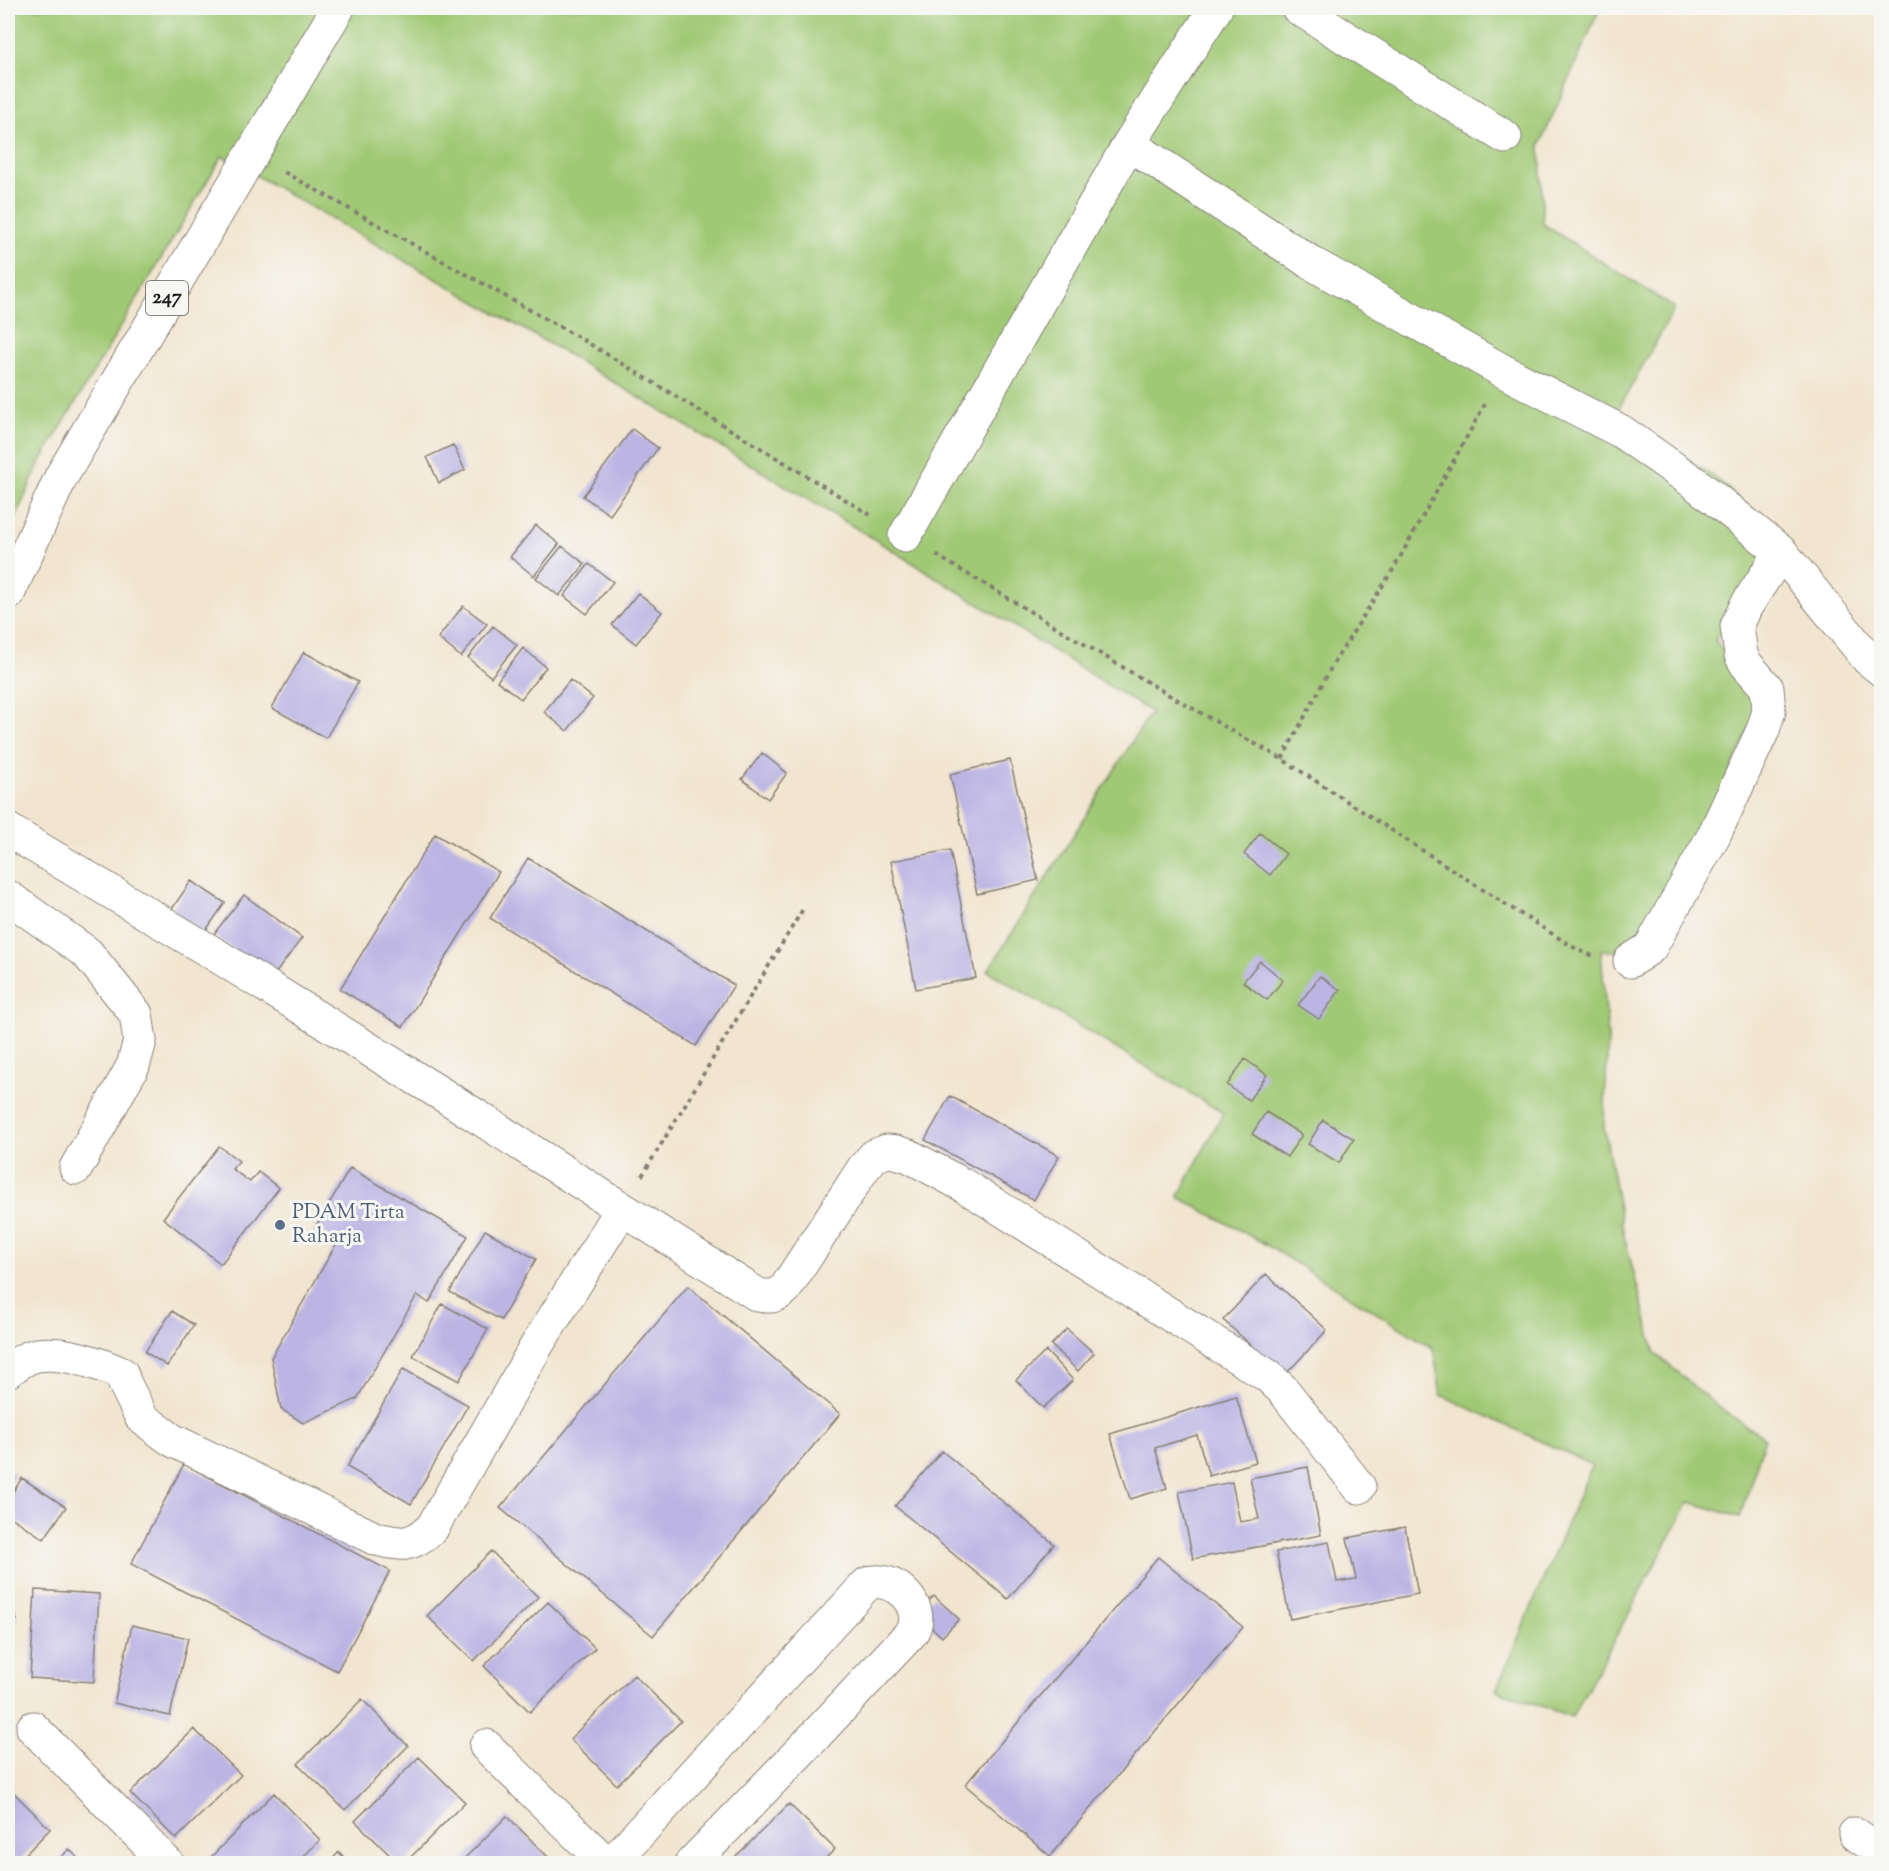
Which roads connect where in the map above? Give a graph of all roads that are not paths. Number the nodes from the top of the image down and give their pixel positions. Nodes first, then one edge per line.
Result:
1 (338, 8) edge
2 (1216, 8) edge
3 (1298, 8) edge
4 (1505, 137) dead end
5 (1129, 144) junction
6 (904, 536) road end
7 (1781, 552) junction
8 (8, 594) edge
9 (1881, 670) edge
10 (8, 830) edge
11 (8, 897) edge
12 (1630, 961) road end
13 (76, 1168) dead end
14 (621, 1209) junction
15 (8, 1371) edge
16 (1359, 1487) dead end
17 (33, 1728) dead end
18 (486, 1746) dead end
19 (1855, 1834) dead end
20 (1881, 1852) edge
21 (168, 1863) edge
22 (609, 1863) edge
23 (690, 1863) edge

1 - 8 street, 247
2 - 5 street
3 - 4 street
5 - 6 street
5 - 7 street
7 - 9 street
7 - 12 street
10 - 14 street
11 - 13 street
14 - 15 street
14 - 16 street
17 - 21 street
18 - 22 street
19 - 20 street
22 - 23 street

